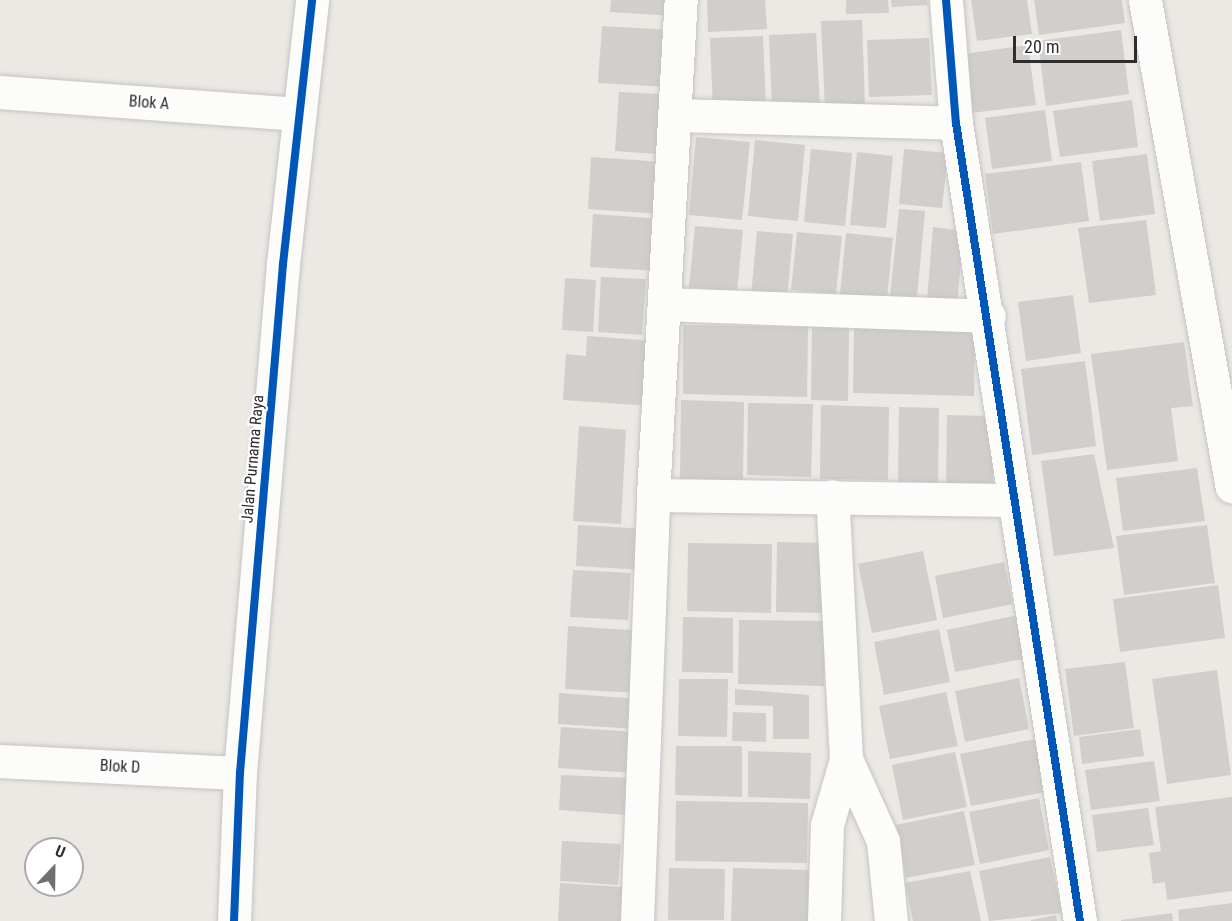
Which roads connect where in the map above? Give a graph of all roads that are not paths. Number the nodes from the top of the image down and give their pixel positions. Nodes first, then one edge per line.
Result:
1 (312, 0) edge
2 (681, 0) edge
3 (946, 0) edge
4 (1144, 0) edge
5 (0, 92) edge
6 (299, 114) junction
7 (675, 115) junction
8 (956, 123) junction
9 (665, 304) junction
10 (989, 316) junction
11 (1232, 486) edge
12 (653, 495) junction
13 (832, 496) junction
14 (1013, 500) junction
15 (846, 759) junction
16 (0, 761) edge
17 (240, 773) junction
18 (234, 921) edge
19 (637, 921) edge
20 (824, 921) edge
21 (891, 921) edge
22 (1080, 921) edge

1 - 6 street, Jalan Purnama Raya
2 - 7 street
3 - 8 street
4 - 11 street
5 - 6 street, Blok A
6 - 17 street, Jalan Purnama Raya
7 - 8 street
7 - 9 street
8 - 10 street
9 - 10 street
9 - 12 street
10 - 14 street
12 - 13 street
12 - 19 street
13 - 14 street
13 - 15 street
14 - 22 street
15 - 20 street
15 - 21 street
16 - 17 street, Blok D
17 - 18 street, Jalan Purnama Raya

